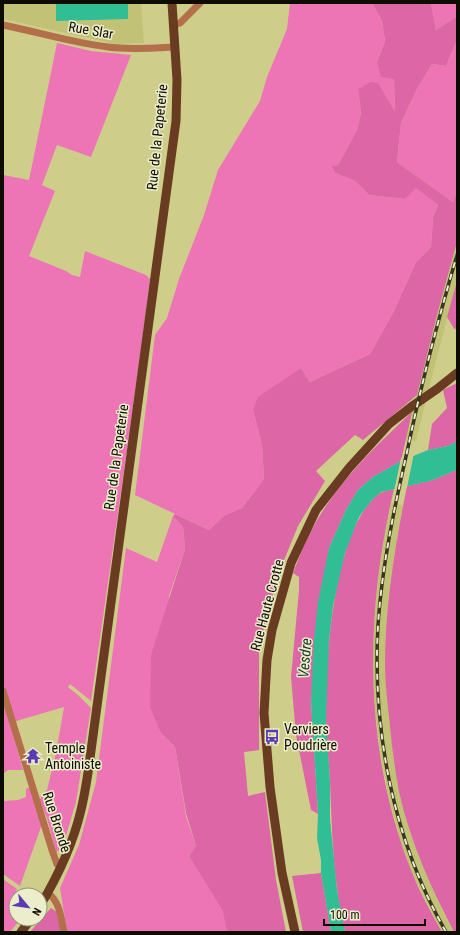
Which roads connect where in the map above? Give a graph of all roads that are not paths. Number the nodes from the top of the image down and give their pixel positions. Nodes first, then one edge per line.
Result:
1 (172, 3) edge
2 (200, 3) edge
3 (3, 24) edge
4 (174, 25) junction
5 (176, 47) junction
6 (457, 373) edge
7 (3, 691) edge
8 (61, 868) junction
9 (48, 893) joint
10 (64, 932) edge
11 (295, 932) edge

1 - 4 main road, Rue de la Papeterie
2 - 4 street
3 - 5 street, Rue Slar
4 - 5 main road, Rue de la Papeterie
5 - 8 main road, Rue de la Papeterie
6 - 11 main road, Rue Haute Crotte
7 - 8 street, Rue Bronde
8 - 9 main road, Rue de la Papeterie
9 - 10 street

